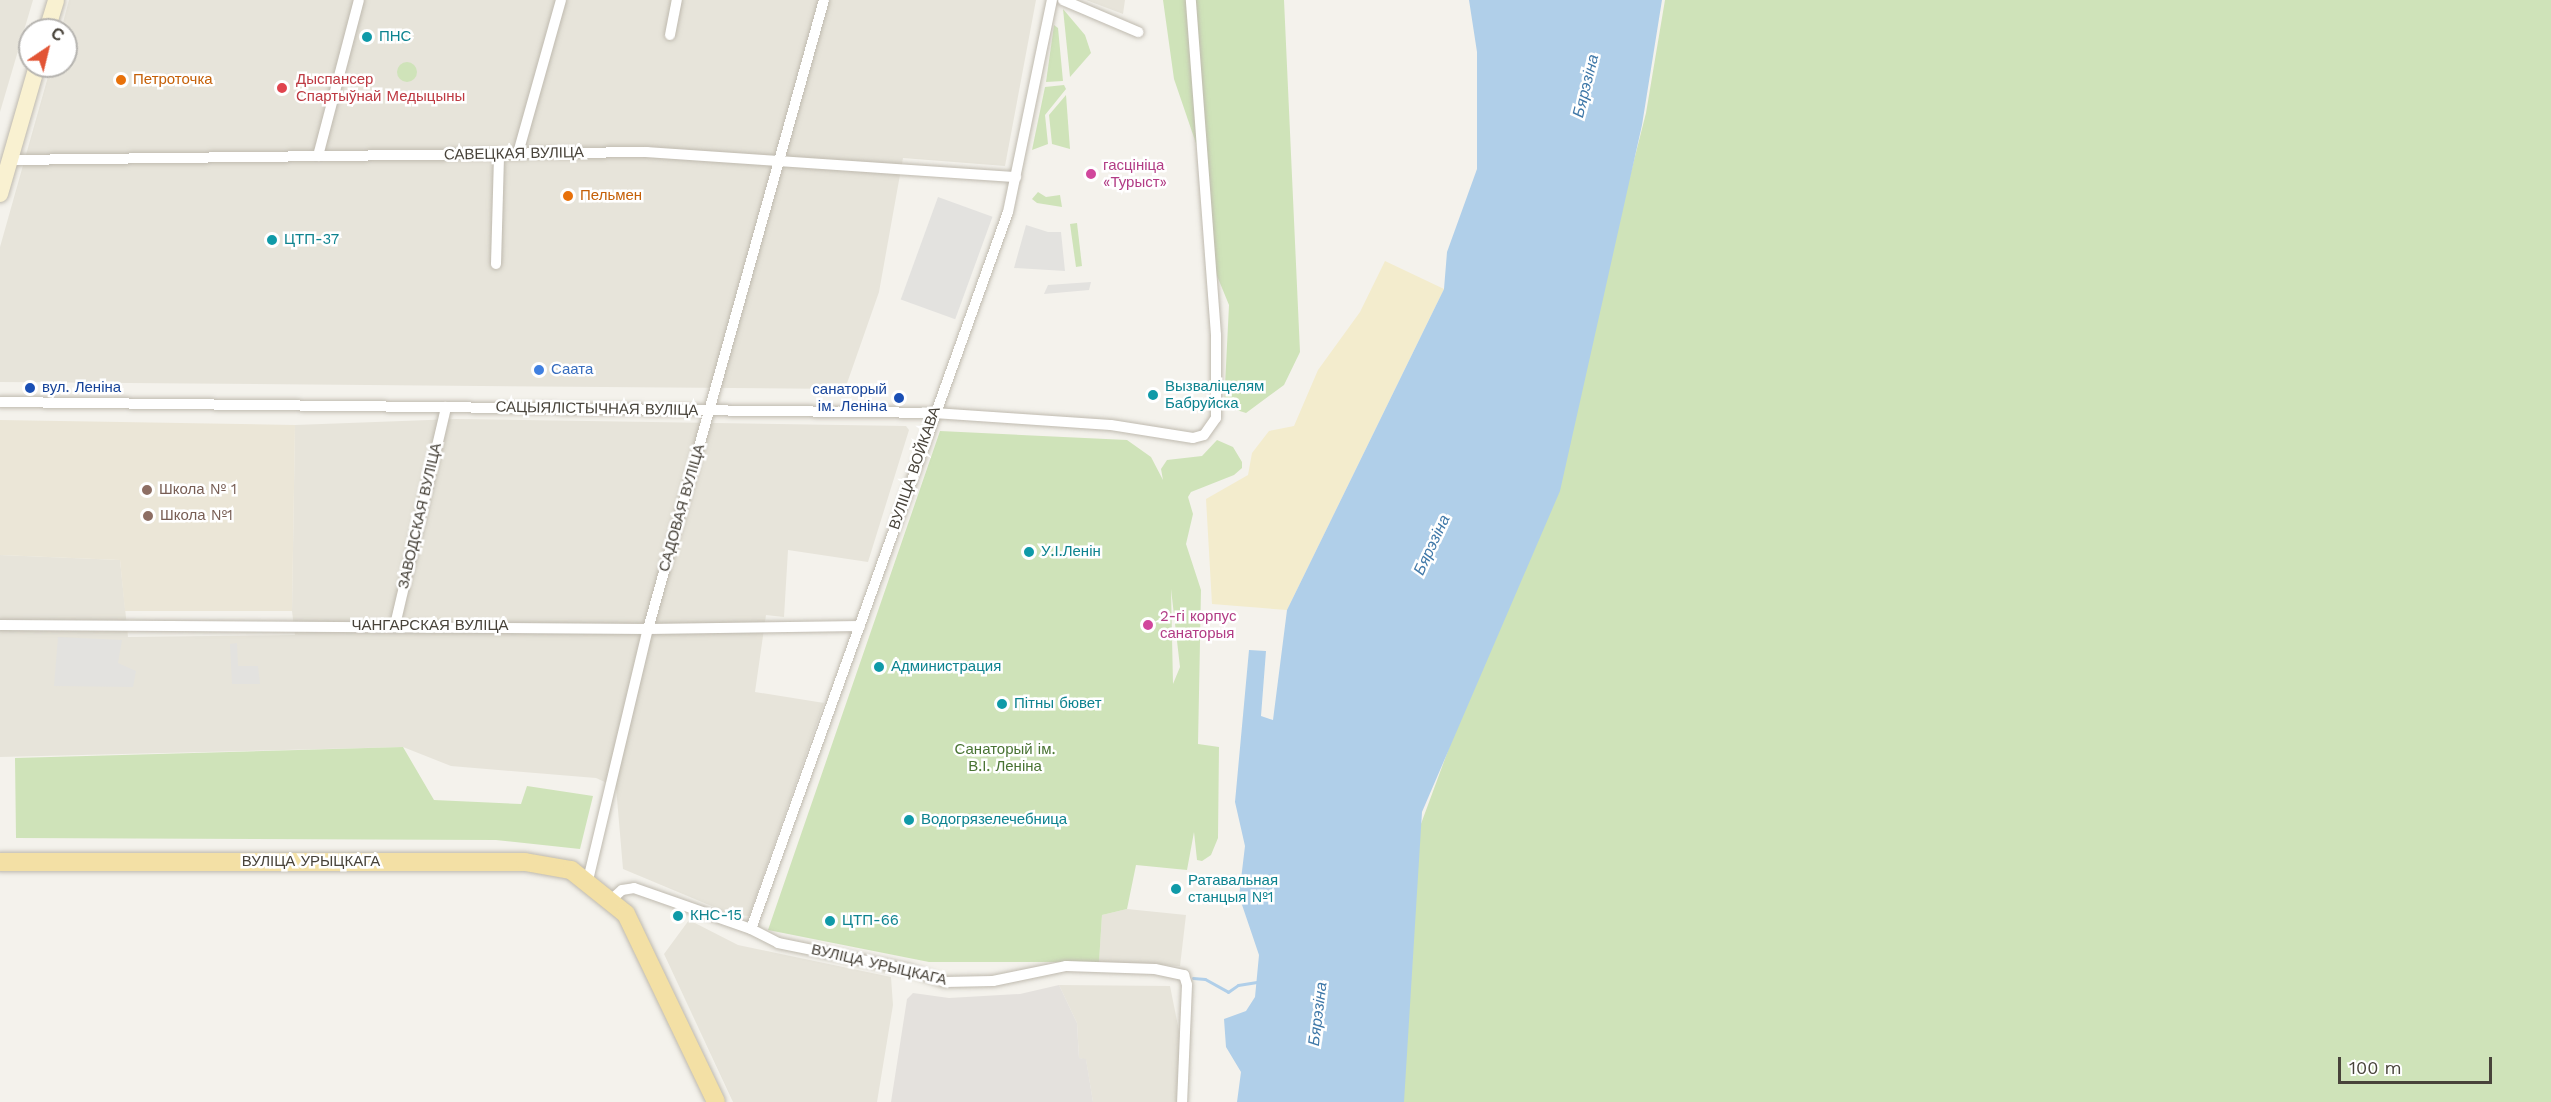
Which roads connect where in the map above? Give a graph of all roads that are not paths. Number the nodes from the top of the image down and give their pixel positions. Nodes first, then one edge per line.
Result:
1 (56, 0) edge
2 (359, 0) edge
3 (561, 0) edge
4 (677, 0) edge
5 (824, 0) edge
6 (1052, 0) edge
7 (1063, 0) edge
8 (1191, 0) edge
9 (51, 18) edge
10 (1138, 32) dead end
11 (670, 36) dead end
12 (34, 78) edge
13 (518, 153) junction
14 (499, 154) junction
15 (318, 156) junction
16 (778, 159) junction
17 (10, 160) junction
18 (1016, 177) junction
19 (0, 194) edge
20 (496, 264) dead end
21 (0, 402) edge
22 (446, 407) junction
23 (709, 411) junction
24 (934, 413) junction
25 (0, 625) edge
26 (395, 625) junction
27 (860, 626) junction
28 (648, 629) junction
29 (0, 862) edge
30 (588, 880) junction
31 (612, 899) junction
32 (751, 929) junction
33 (716, 1102) edge
34 (1182, 1102) edge

1 - 9 main road
2 - 15 street
3 - 13 street
4 - 11 street
5 - 16 street, САДОВАЯ ВУЛІЦА
6 - 18 street, ВУЛІЦА ВОЙКАВА
7 - 10 street
8 - 24 street, САЦЫЯЛІСТЫЧНАЯ ВУЛІЦА
12 - 17 main road
13 - 14 street, САВЕЦКАЯ ВУЛІЦА
13 - 16 street, САВЕЦКАЯ ВУЛІЦА
14 - 15 street, САВЕЦКАЯ ВУЛІЦА
14 - 20 street
15 - 17 street, САВЕЦКАЯ ВУЛІЦА
16 - 18 street, САВЕЦКАЯ ВУЛІЦА
16 - 23 street, САДОВАЯ ВУЛІЦА
17 - 19 main road
18 - 24 street, ВУЛІЦА ВОЙКАВА
21 - 22 street, САЦЫЯЛІСТЫЧНАЯ ВУЛІЦА
22 - 23 street, САЦЫЯЛІСТЫЧНАЯ ВУЛІЦА
22 - 26 street, ЗАВОДСКАЯ ВУЛІЦА
23 - 24 street, САЦЫЯЛІСТЫЧНАЯ ВУЛІЦА
23 - 28 street, САДОВАЯ ВУЛІЦА
24 - 27 street, ВУЛІЦА ВОЙКАВА
25 - 26 street, ЧАНГАРСКАЯ ВУЛІЦА
26 - 28 street, ЧАНГАРСКАЯ ВУЛІЦА
27 - 28 street, ЧАНГАРСКАЯ ВУЛІЦА
27 - 32 street, ВУЛІЦА ВОЙКАВА
28 - 30 street, САДОВАЯ ВУЛІЦА
29 - 30 main road, ВУЛІЦА УРЫЦКАГА
30 - 31 main road, ВУЛІЦА УРЫЦКАГА
31 - 32 street, ВУЛІЦА УРЫЦКАГА
31 - 33 main road, ВУЛІЦА УРЫЦКАГА
32 - 34 street, ВУЛІЦА УРЫЦКАГА

